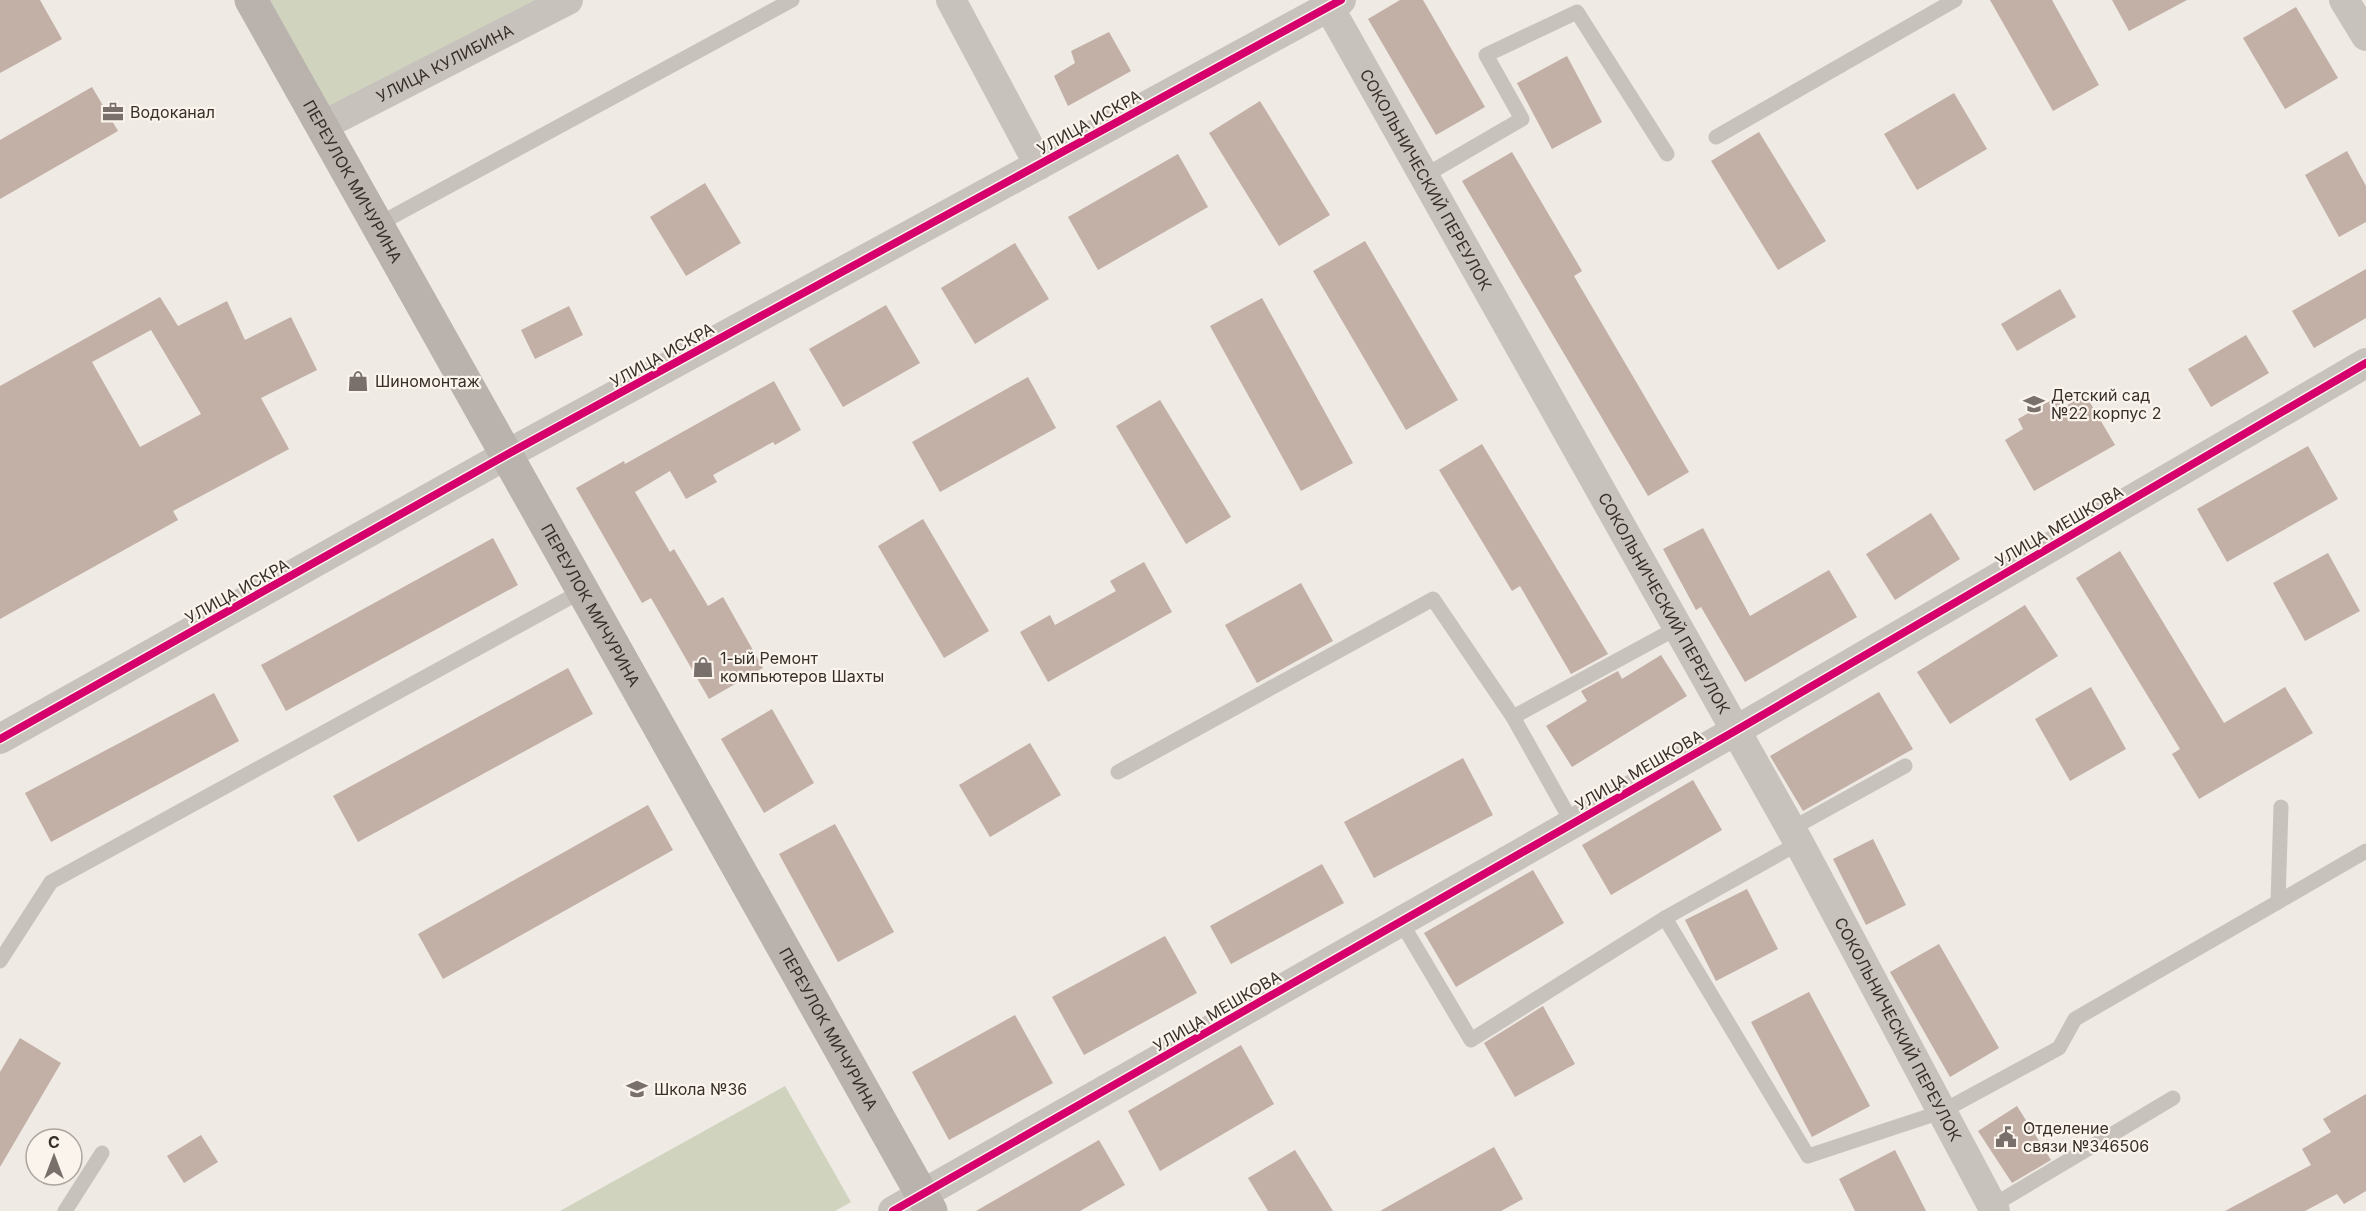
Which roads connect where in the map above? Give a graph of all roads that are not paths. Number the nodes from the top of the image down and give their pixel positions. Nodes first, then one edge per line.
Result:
1 (250, 0) edge
2 (568, 0) edge
3 (792, 0) edge
4 (951, 0) edge
5 (1955, 0) edge
6 (2344, 0) edge
7 (1332, 2) edge
8 (2366, 36) edge
9 (322, 126) junction
10 (1716, 137) dead end
11 (1667, 154) dead end
12 (1039, 165) junction
13 (1424, 176) junction
14 (377, 225) junction
15 (2366, 363) edge
16 (506, 455) junction
17 (582, 591) junction
18 (1677, 628) junction
19 (1513, 717) junction
20 (1735, 731) junction
21 (0, 739) edge
22 (1905, 766) dead end
23 (1118, 772) dead end
24 (2281, 807) dead end
25 (1573, 824) junction
26 (1795, 836) junction
27 (2366, 851) edge
28 (2278, 902) junction
29 (1665, 918) junction
30 (1401, 922) junction
31 (0, 961) edge
32 (2173, 1098) dead end
33 (1941, 1112) junction
34 (102, 1153) dead end
35 (926, 1203) edge
36 (1994, 1208) edge
37 (65, 1211) edge
38 (893, 1211) edge

1 - 9 main road, ПЕРЕУЛОК МИЧУРИНА
2 - 9 street, УЛИЦА КУЛИБИНА
3 - 14 lane
4 - 12 street
5 - 10 lane
6 - 8 street
7 - 12 street, УЛИЦА ИСКРА
7 - 13 street, СОКОЛЬНИЧЕСКИЙ ПЕРЕУЛОК
9 - 14 main road, ПЕРЕУЛОК МИЧУРИНА
11 - 13 lane
12 - 16 street, УЛИЦА ИСКРА
13 - 18 street, СОКОЛЬНИЧЕСКИЙ ПЕРЕУЛОК
14 - 16 main road, ПЕРЕУЛОК МИЧУРИНА
15 - 20 street, УЛИЦА МЕШКОВА
16 - 17 main road, ПЕРЕУЛОК МИЧУРИНА
16 - 21 street, УЛИЦА ИСКРА
17 - 31 lane
17 - 35 main road, ПЕРЕУЛОК МИЧУРИНА
18 - 19 lane
18 - 20 street, СОКОЛЬНИЧЕСКИЙ ПЕРЕУЛОК
19 - 23 lane
19 - 25 lane
20 - 25 street, УЛИЦА МЕШКОВА
20 - 26 street, СОКОЛЬНИЧЕСКИЙ ПЕРЕУЛОК
22 - 26 lane
24 - 28 lane
25 - 30 street, УЛИЦА МЕШКОВА
26 - 29 lane
26 - 33 street, СОКОЛЬНИЧЕСКИЙ ПЕРЕУЛОК
27 - 28 lane
28 - 33 lane
29 - 30 lane
29 - 33 lane
30 - 35 street, УЛИЦА МЕШКОВА
32 - 36 lane
33 - 36 street, СОКОЛЬНИЧЕСКИЙ ПЕРЕУЛОК
34 - 37 lane
35 - 38 street, УЛИЦА МЕШКОВА

